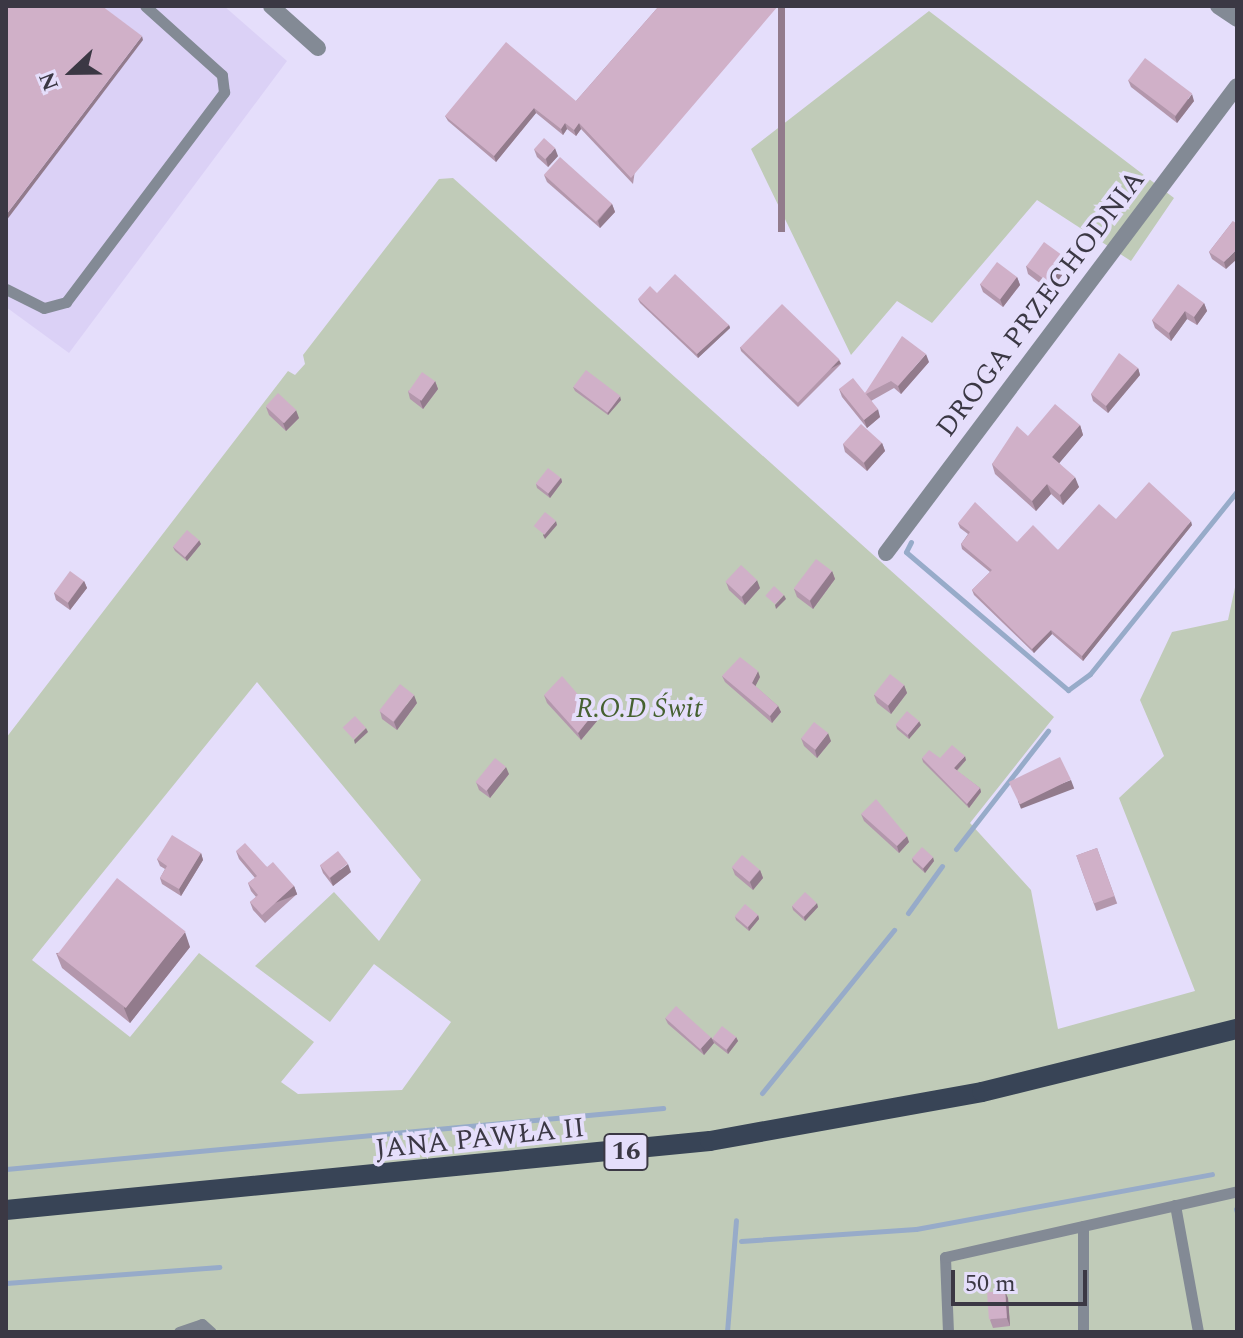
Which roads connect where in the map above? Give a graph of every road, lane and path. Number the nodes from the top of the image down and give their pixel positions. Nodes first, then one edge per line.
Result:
1 (145, 6) edge
2 (271, 6) edge
3 (1218, 6) edge
4 (1237, 19) edge
5 (318, 48) dead end
6 (1237, 86) edge
7 (6, 289) edge
8 (886, 553) dead end
9 (1237, 1029) edge
10 (1237, 1191) edge
11 (1175, 1205) junction
12 (6, 1210) edge
13 (1083, 1226) junction
14 (179, 1332) edge
15 (211, 1332) edge
16 (948, 1332) edge
17 (1083, 1332) edge
18 (1198, 1332) edge

1 - 7 lane
2 - 5 street
3 - 4 street
6 - 8 street, DROGA PRZECHODNIA
9 - 12 main road, JANA PAWŁA II / 16
10 - 11 lane
11 - 13 lane
11 - 18 lane
13 - 16 lane
13 - 17 lane
14 - 15 lane

